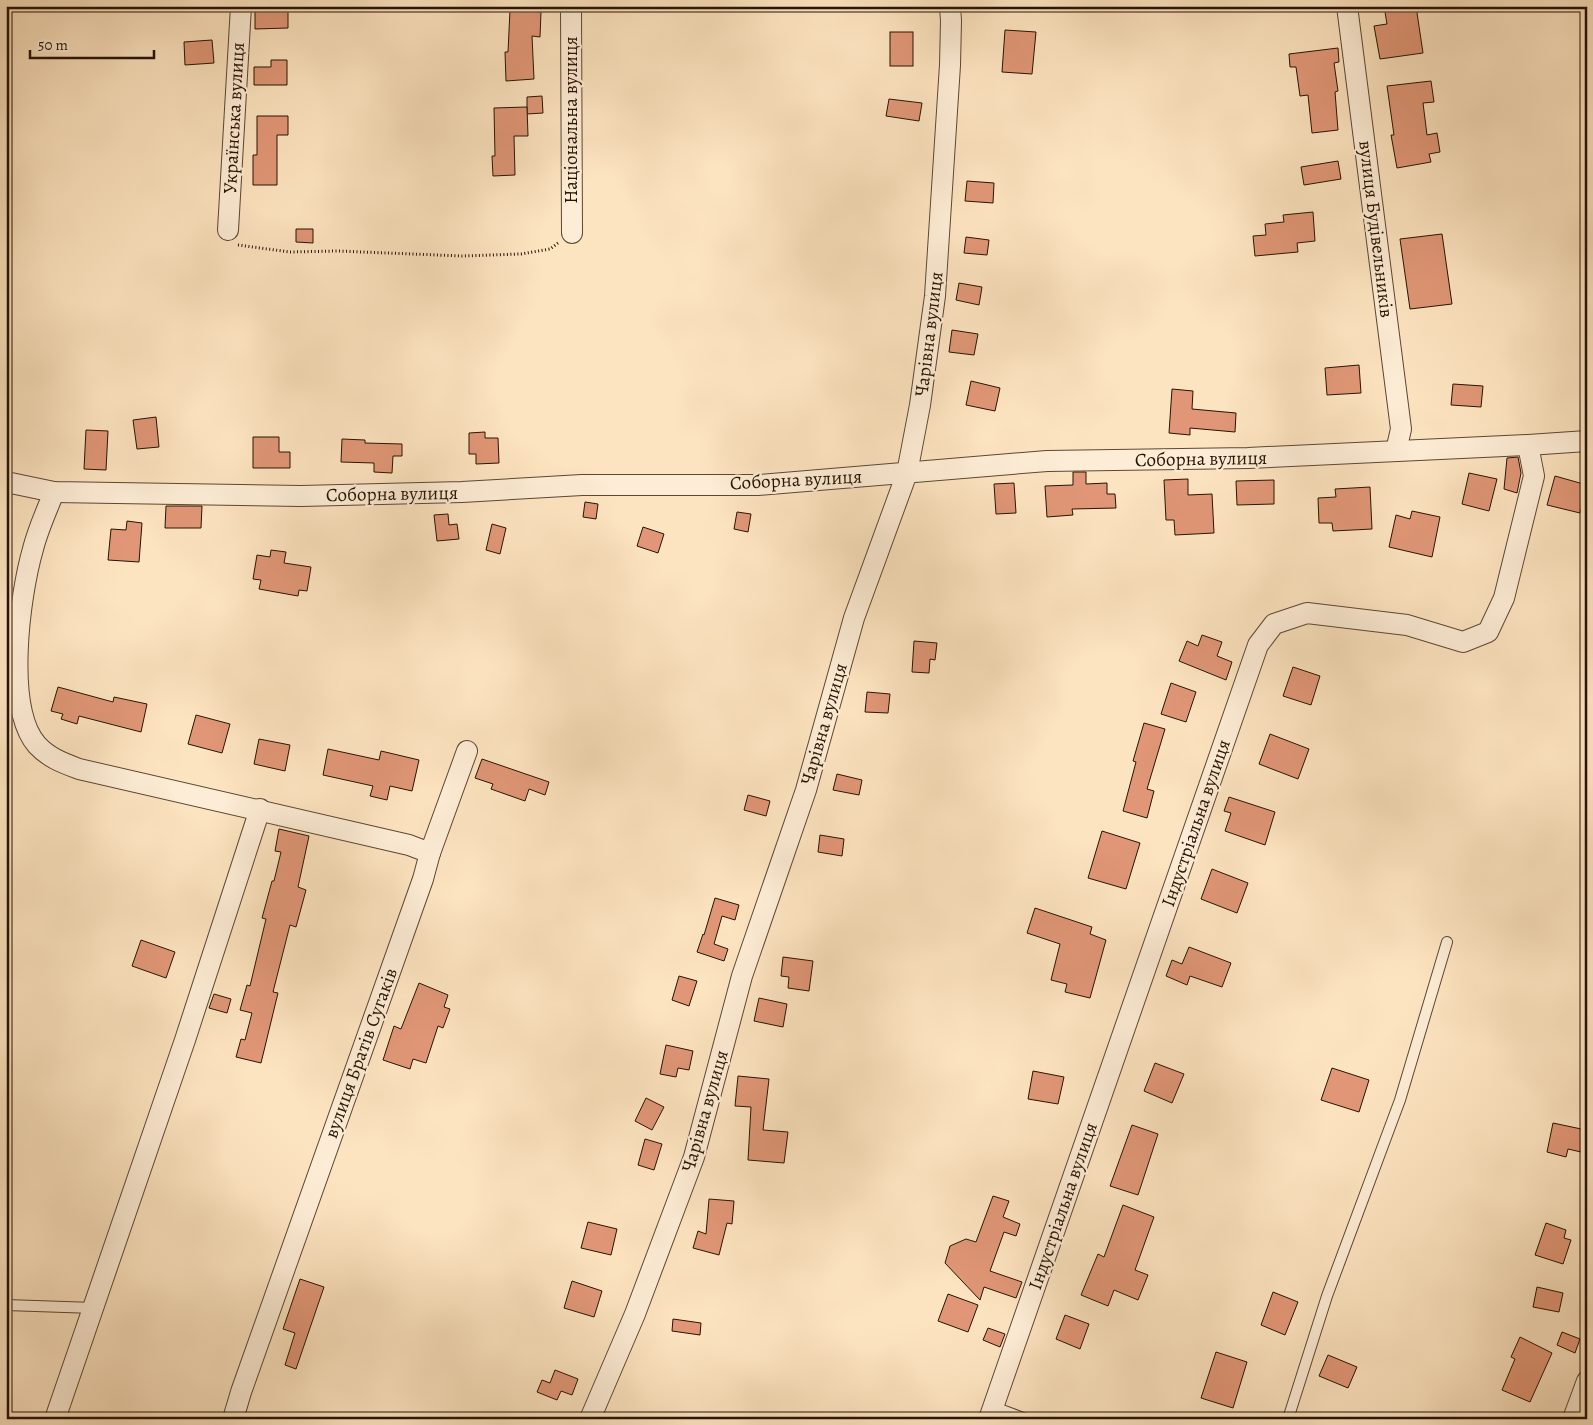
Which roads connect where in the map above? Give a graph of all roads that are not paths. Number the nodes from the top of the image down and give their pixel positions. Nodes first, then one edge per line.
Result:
1 (241, 6) edge
2 (571, 6) edge
3 (950, 6) edge
4 (1347, 6) edge
5 (228, 230) road end
6 (572, 233) road end
7 (1587, 441) edge
8 (1528, 445) junction
9 (1396, 451) junction
10 (907, 473) junction
11 (6, 482) edge
12 (54, 492) junction
13 (467, 750) dead end
14 (260, 809) junction
15 (430, 853) junction
16 (1447, 942) dead end
17 (6, 1306) edge
18 (94, 1308) junction
19 (1587, 1381) edge
20 (992, 1413) edge
21 (55, 1419) edge
22 (233, 1419) edge
23 (590, 1419) edge
24 (1026, 1419) edge
25 (1288, 1419) edge
26 (1573, 1419) edge

1 - 5 street, Українська вулиця
2 - 6 street, Національна вулиця
3 - 10 street, Чарівна вулиця
4 - 9 street, вулиця Будівельників
7 - 8 street, Соборна вулиця
8 - 9 street, Соборна вулиця
8 - 20 street, Індустріальна вулиця
9 - 10 street, Соборна вулиця
10 - 12 street, Соборна вулиця
10 - 23 street, Чарівна вулиця
11 - 12 street, Соборна вулиця
12 - 14 street
13 - 15 street, вулиця Братів Сугаків
14 - 15 street
14 - 18 street
15 - 22 street, вулиця Братів Сугаків
16 - 25 lane
17 - 18 lane
18 - 21 street
19 - 26 street
20 - 24 lane

